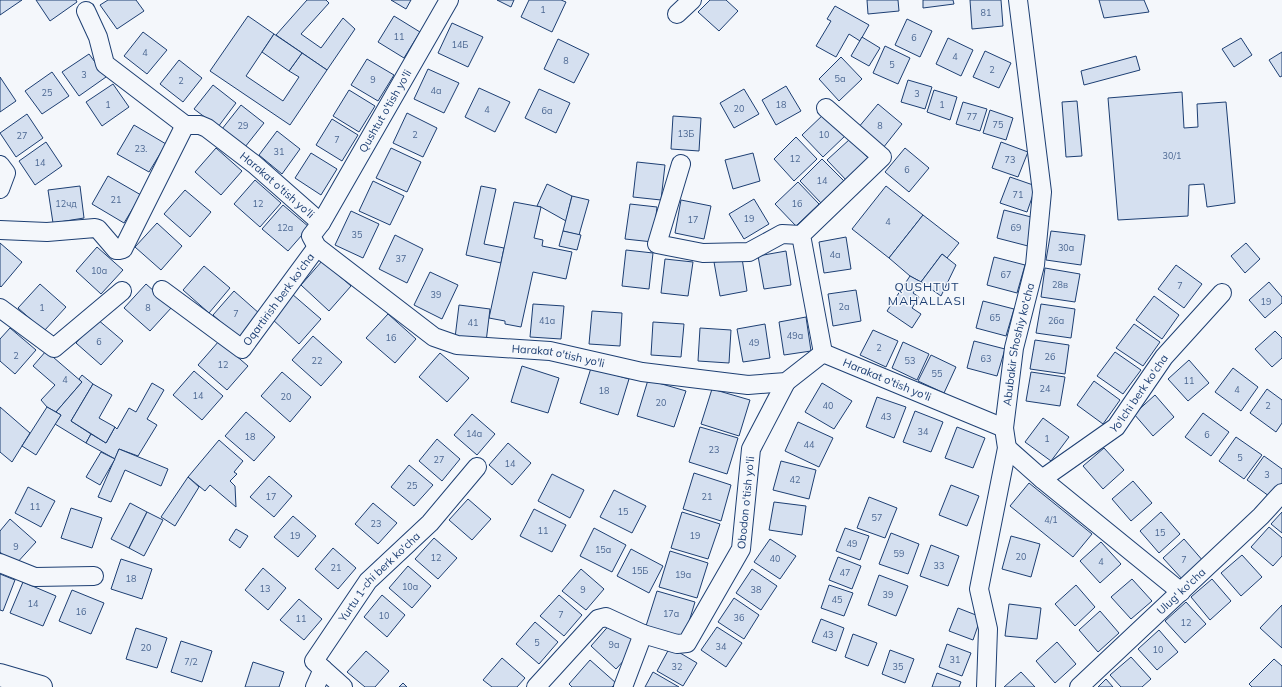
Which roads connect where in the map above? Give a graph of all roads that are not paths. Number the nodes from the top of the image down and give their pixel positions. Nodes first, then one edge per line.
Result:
1 (449, 0) edge
2 (692, 0) edge
3 (1018, 0) edge
4 (86, 11) dead end
5 (677, 14) dead end
6 (826, 108) dead end
7 (185, 125) junction
8 (680, 164) dead end
9 (0, 165) edge
10 (0, 189) edge
11 (321, 223) junction
12 (0, 230) edge
13 (801, 235) junction
14 (317, 247) junction
15 (162, 290) dead end
16 (122, 291) dead end
17 (1222, 294) dead end
18 (0, 308) edge
19 (823, 353) junction
20 (786, 382) junction
21 (1004, 428) junction
22 (1007, 448) junction
23 (477, 467) dead end
24 (1042, 479) junction
25 (1282, 493) edge
26 (0, 563) edge
27 (94, 576) dead end
28 (1181, 592) junction
29 (643, 634) junction
30 (323, 669) junction
31 (0, 675) edge
32 (41, 687) edge
33 (314, 687) edge
34 (344, 687) edge
35 (536, 687) edge
36 (623, 687) edge
37 (986, 687) edge
38 (1079, 687) edge

1 - 11 street, Qushtut o'tish yo'li
2 - 5 street
3 - 21 street, Abubakir Shoshiy ko'cha
4 - 7 street
6 - 13 street
7 - 11 street, Harakat o'tish yo'li
7 - 12 street
8 - 13 street
9 - 10 street
11 - 14 street, Harakat o'tish yo'li
13 - 19 street
14 - 15 street, Oqartirish berk ko'cha
14 - 20 street, Harakat o'tish yo'li
16 - 18 street
17 - 24 street, Yo'lchi berk ko'cha
19 - 20 street
19 - 21 street, Harakat o'tish yo'li
20 - 29 street, Obodon o'tish yo'li
21 - 22 street, Abubakir Shoshiy ko'cha
22 - 24 street
22 - 37 street, Abubakir Shoshiy ko'cha
23 - 30 street, Yurtu 1-chi berk ko'cha
24 - 28 street
25 - 28 street, Ulug' ko'cha
26 - 27 street
28 - 38 street, Ulug' ko'cha
29 - 35 street, Obodon o'tish yo'li
29 - 36 street
30 - 33 street
30 - 34 street
31 - 32 main road

